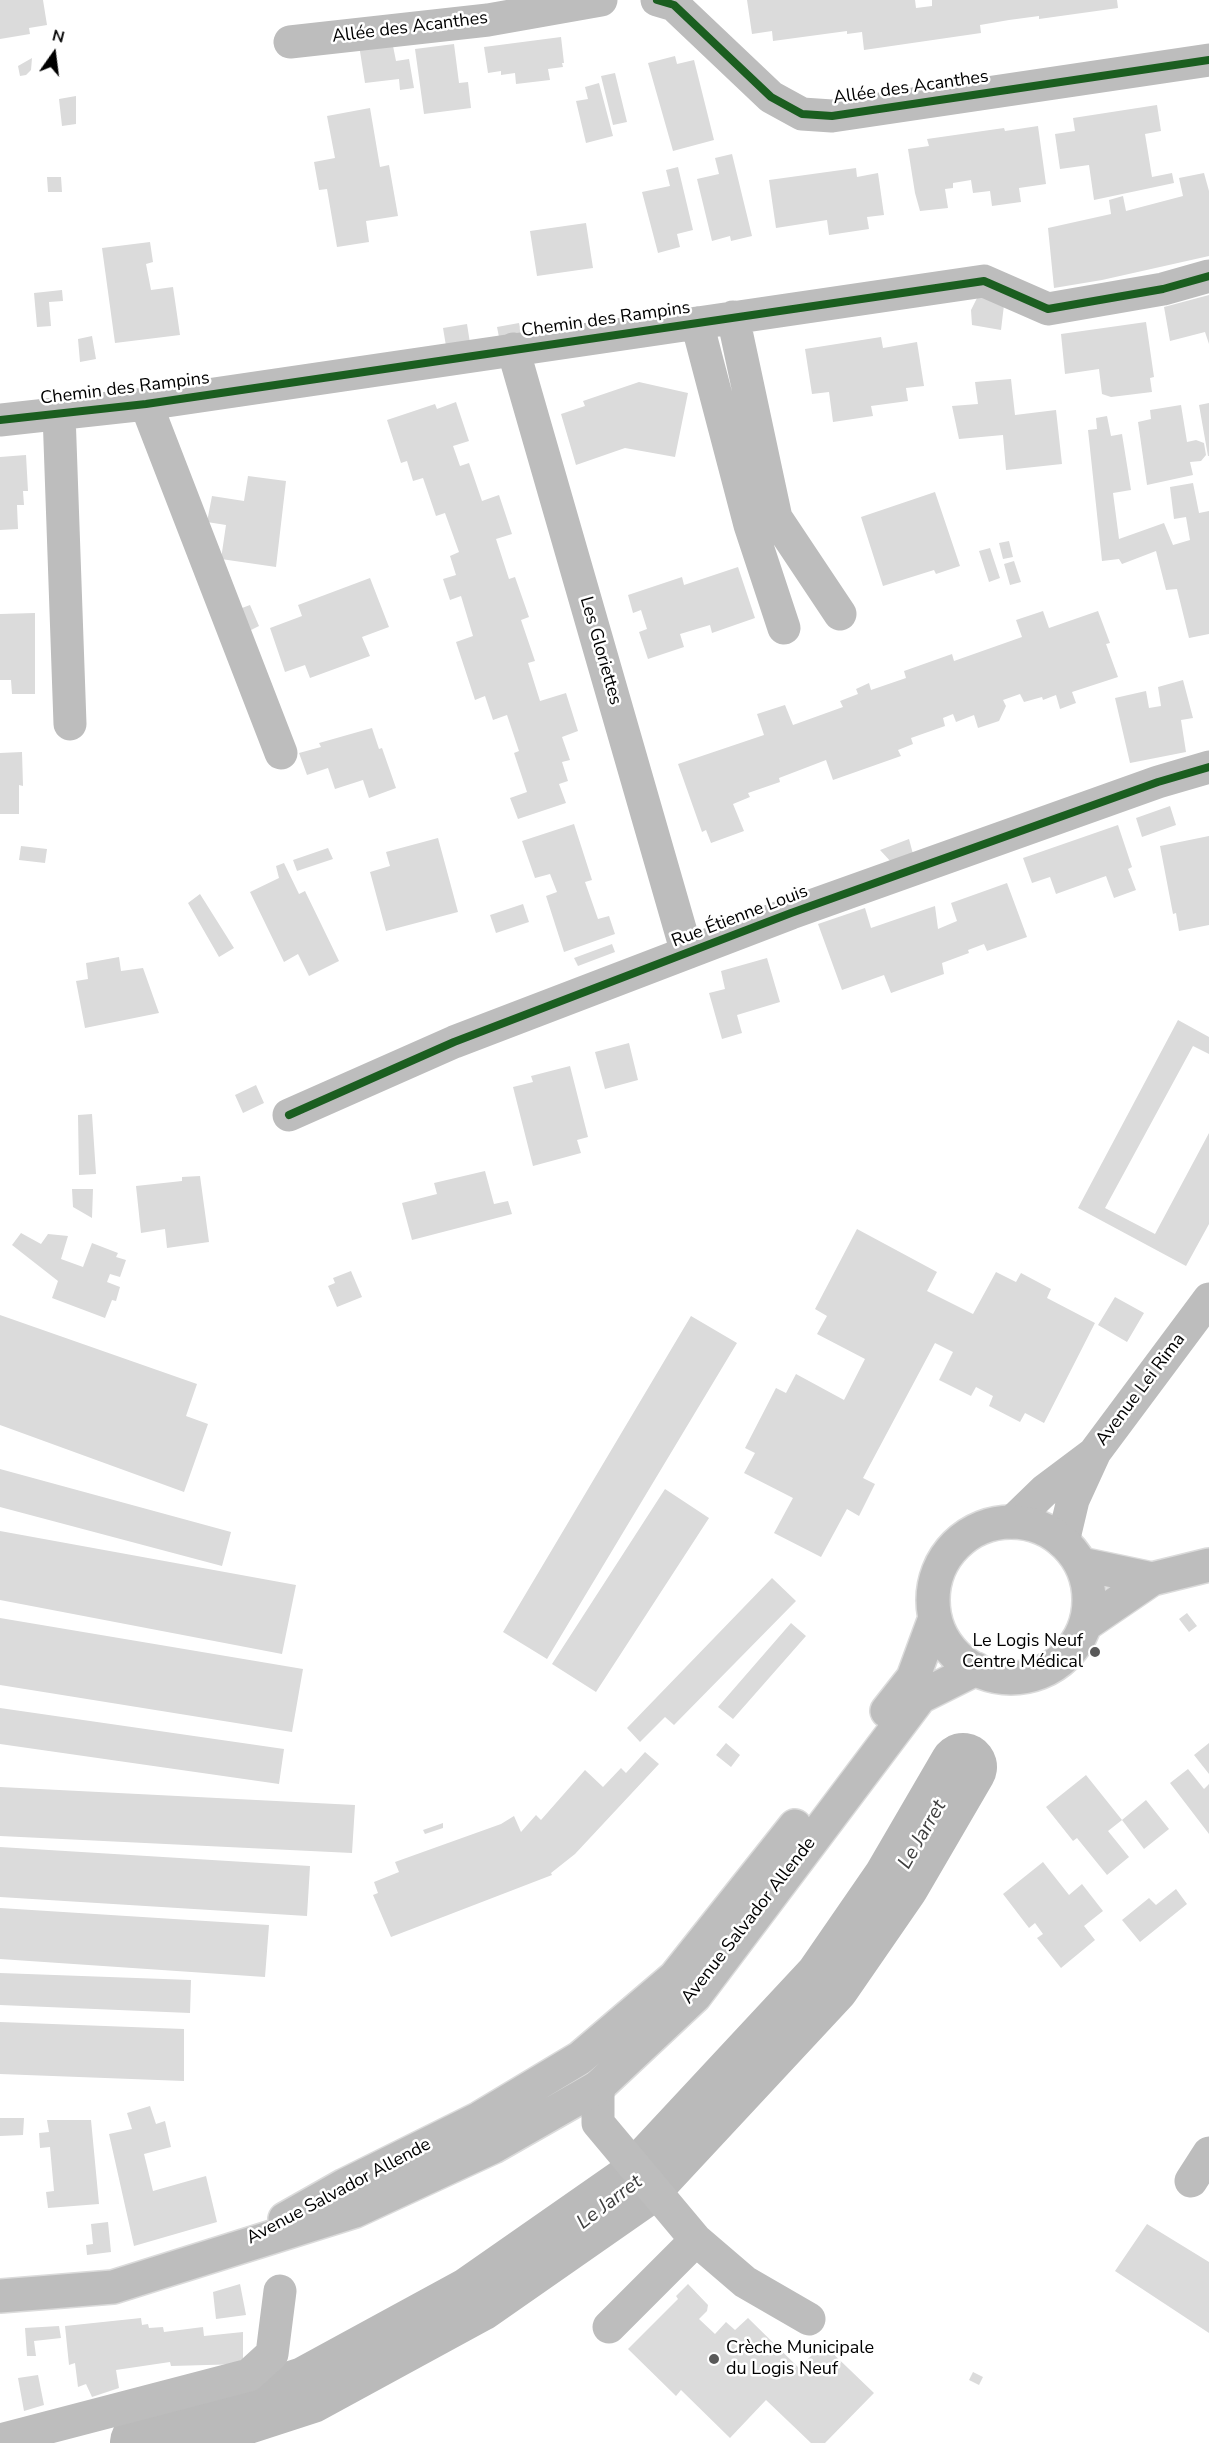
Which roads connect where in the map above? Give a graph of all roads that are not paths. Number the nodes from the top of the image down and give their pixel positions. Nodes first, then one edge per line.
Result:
1 (601, 0) edge
2 (657, 0) edge
3 (486, 10) edge
4 (290, 42) dead end
5 (1209, 60) edge
6 (1209, 276) edge
7 (733, 317) junction
8 (697, 322) junction
9 (513, 349) junction
10 (146, 404) junction
11 (59, 413) junction
12 (0, 420) edge
13 (840, 614) dead end
14 (784, 628) dead end
15 (70, 724) dead end
16 (281, 753) dead end
17 (1209, 767) edge
18 (687, 952) junction
19 (289, 1115) dead end
20 (1209, 1299) edge
21 (1095, 1452) junction
22 (1012, 1522) junction
23 (1072, 1553) junction
24 (1209, 1565) edge
25 (1152, 1579) junction
26 (935, 1618) junction
27 (1086, 1624) junction
28 (976, 1669) junction
29 (598, 2087) junction
30 (1209, 2153) edge
31 (1191, 2181) dead end
32 (696, 2240) junction
33 (227, 2253) junction
34 (280, 2291) dead end
35 (0, 2296) edge
36 (809, 2319) dead end
37 (609, 2327) dead end
38 (0, 2440) edge

1 - 3 street, Allée des Acanthes
2 - 5 street, Allée des Acanthes
3 - 4 street, Allée des Acanthes
6 - 7 street, Chemin des Rampins
7 - 8 street, Chemin des Rampins
7 - 13 street
8 - 9 street, Chemin des Rampins
8 - 14 street
9 - 10 street, Chemin des Rampins
9 - 18 street, Les Gloriettes
10 - 11 street, Chemin des Rampins
10 - 16 street
11 - 12 street, Chemin des Rampins
11 - 15 street
17 - 18 street, Rue Étienne Louis
18 - 19 street, Rue Étienne Louis
20 - 21 street, Avenue Lei Rima
21 - 22 street, Avenue Lei Rima
21 - 23 street, Avenue Lei Rima
22 - 23 street
22 - 26 street
23 - 25 street
23 - 27 street
24 - 25 street
25 - 27 street
26 - 28 street
26 - 33 street, Avenue Salvador Allende
27 - 28 street
28 - 29 street, Avenue Salvador Allende
29 - 32 street
29 - 33 street, Avenue Salvador Allende
30 - 31 street
32 - 36 street
32 - 37 street
33 - 35 street, Avenue Salvador Allende
34 - 38 street

